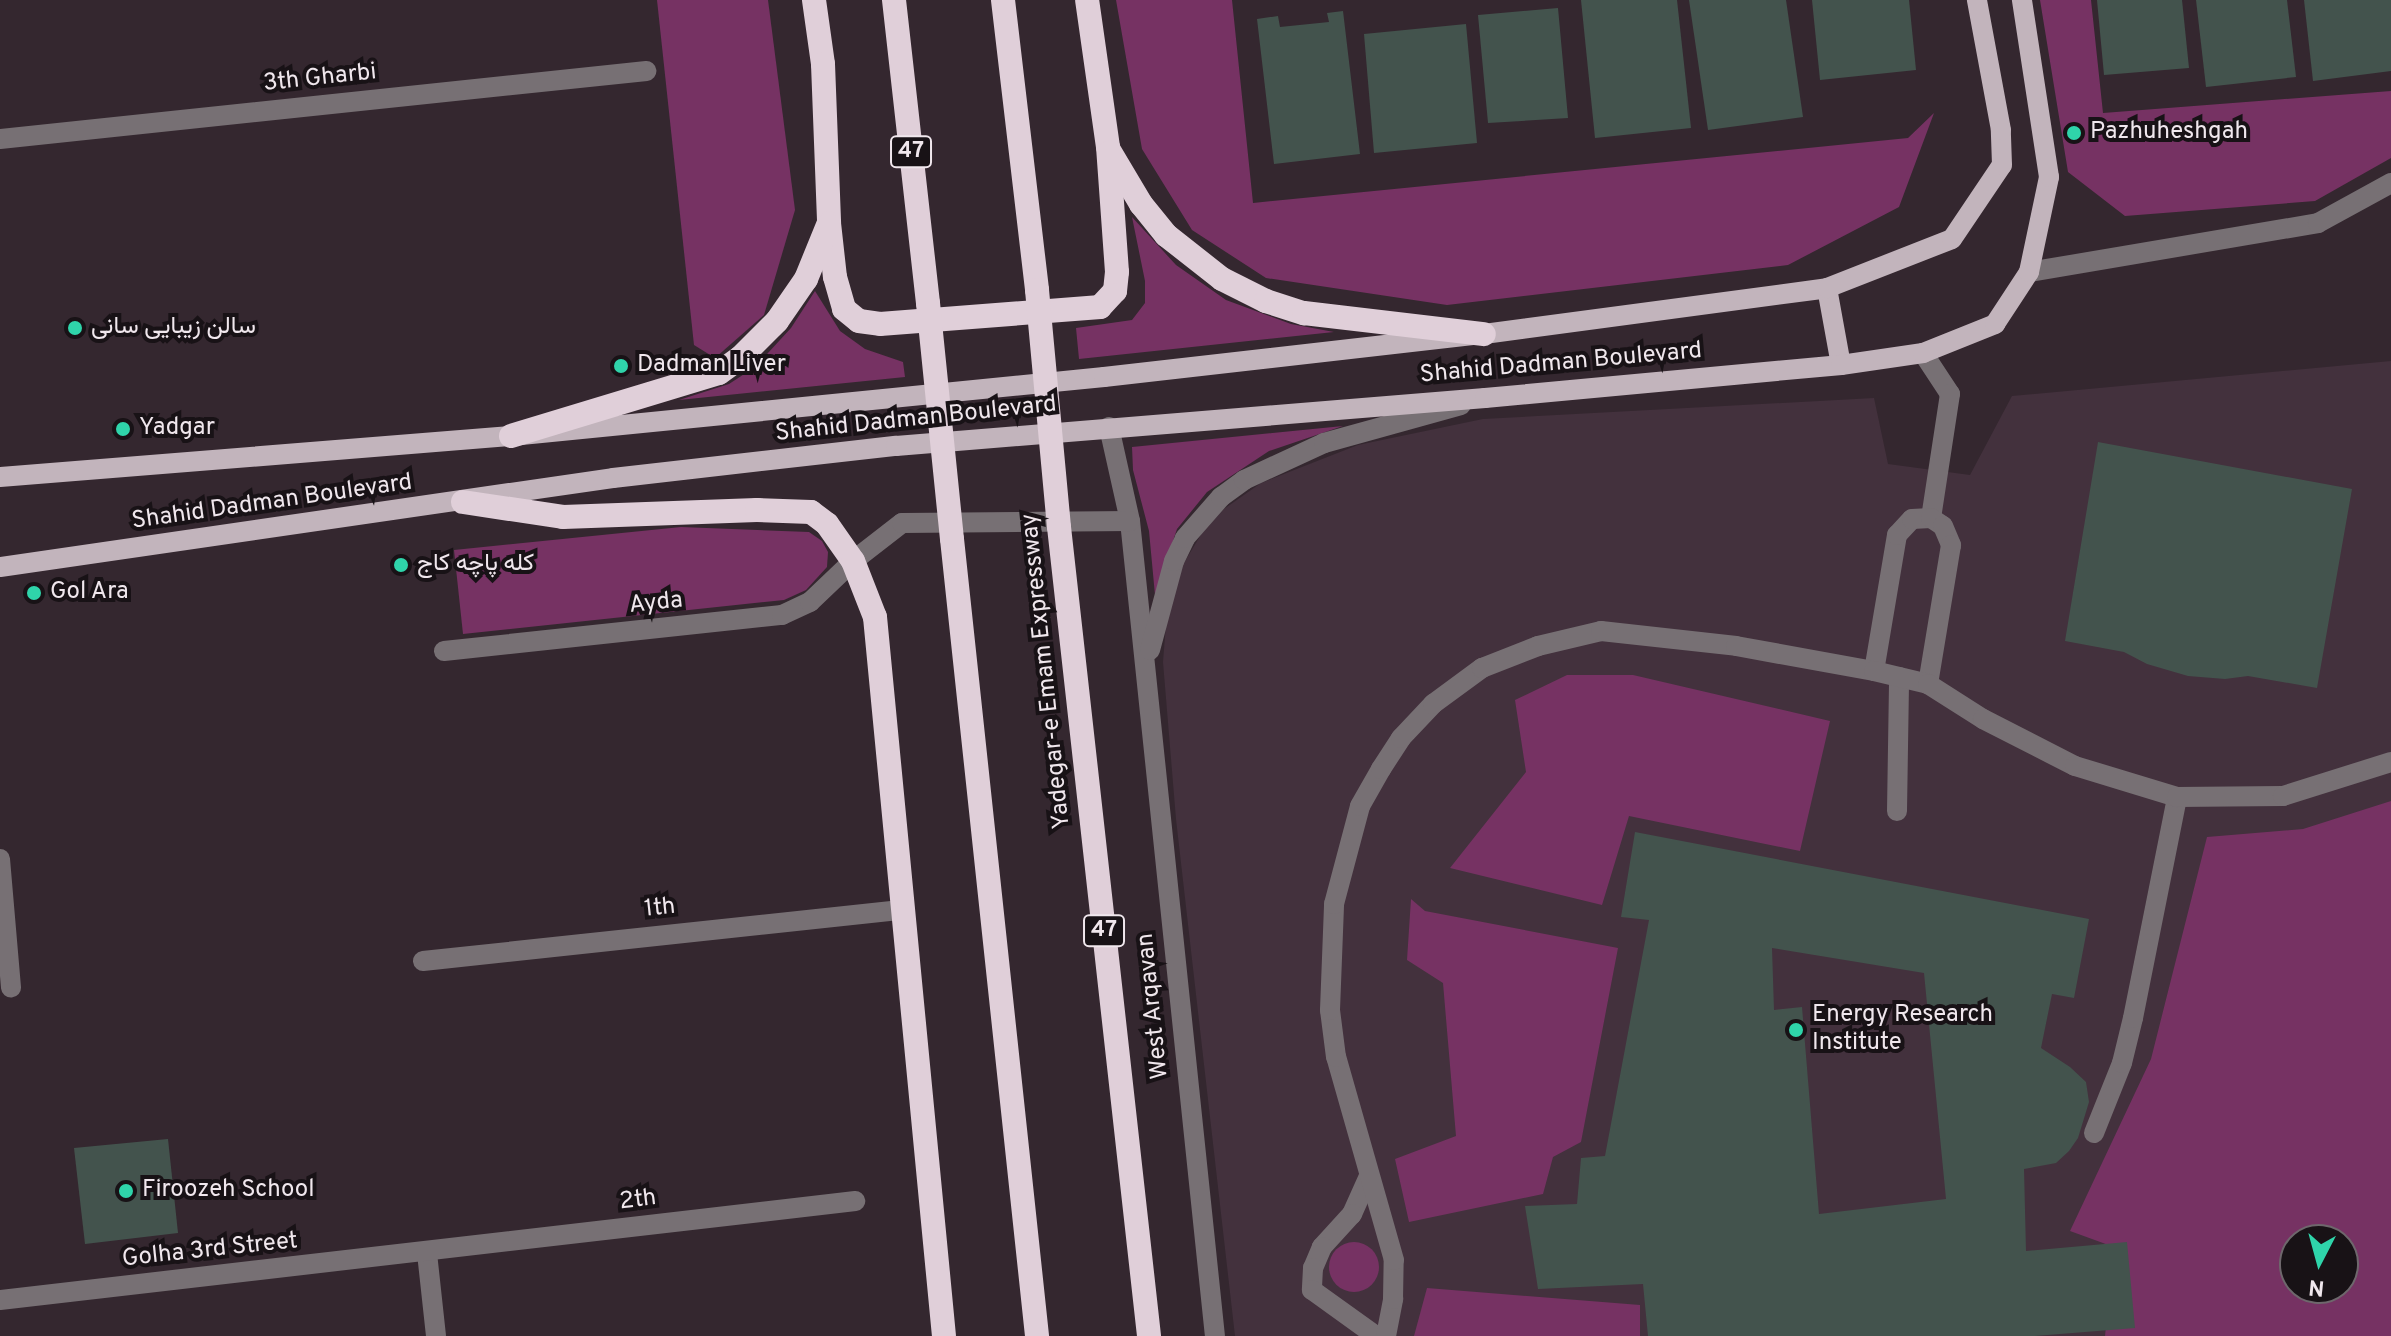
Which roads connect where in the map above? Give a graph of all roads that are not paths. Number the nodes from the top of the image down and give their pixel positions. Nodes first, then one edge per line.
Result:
1 (814, 0) edge
2 (894, 0) edge
3 (1003, 0) edge
4 (1087, 0) edge
5 (1977, 0) edge
6 (2022, 0) edge
7 (646, 71) dead end
8 (0, 139) edge
9 (1108, 147) junction
10 (2391, 183) edge
11 (829, 223) junction
12 (2029, 272) junction
13 (1827, 288) junction
14 (1484, 334) junction
15 (1923, 353) junction
16 (1841, 365) junction
17 (1485, 398) junction
18 (1109, 427) junction
19 (511, 436) junction
20 (0, 477) edge
21 (463, 502) junction
22 (1931, 518) junction
23 (1130, 521) junction
24 (853, 561) junction
25 (0, 567) edge
26 (444, 651) dead end
27 (1146, 670) junction
28 (1874, 671) junction
29 (1899, 677) junction
30 (1928, 684) junction
31 (2391, 762) edge
32 (2177, 797) junction
33 (1897, 811) dead end
34 (0, 859) edge
35 (903, 910) junction
36 (423, 961) dead end
37 (11, 988) dead end
38 (2094, 1133) dead end
39 (1369, 1176) junction
40 (855, 1201) dead end
41 (427, 1253) junction
42 (0, 1300) edge
43 (436, 1336) edge
44 (944, 1336) edge
45 (1037, 1336) edge
46 (1149, 1336) edge
47 (1215, 1336) edge
48 (1376, 1336) edge
49 (1386, 1336) edge

1 - 11 highway
2 - 45 highway, 47, bridge
3 - 46 highway, Yadegar-e Emam Expressway / 47, bridge
4 - 9 highway
5 - 13 main road, Shahid Dadman Boulevard
6 - 12 main road
7 - 8 street, 3th Gharbi
9 - 11 highway
9 - 14 highway
10 - 12 street
11 - 19 highway
12 - 15 main road, Shahid Dadman Boulevard
13 - 14 main road, Shahid Dadman Boulevard
13 - 16 main road
14 - 19 main road, Shahid Dadman Boulevard
15 - 16 main road, Shahid Dadman Boulevard
15 - 22 street
16 - 17 main road, Shahid Dadman Boulevard
17 - 18 main road, Shahid Dadman Boulevard
17 - 27 street, West Arqavan
18 - 21 main road, Shahid Dadman Boulevard
18 - 23 street, West Arqavan
19 - 20 main road, Shahid Dadman Boulevard
21 - 24 highway
21 - 25 main road, Shahid Dadman Boulevard
22 - 28 street
22 - 30 street
23 - 24 street, Ayda
23 - 27 street, West Arqavan
24 - 26 street, Ayda
24 - 35 highway
27 - 47 street, West Arqavan
28 - 29 street
28 - 39 street
29 - 30 street
29 - 33 street
30 - 32 street
31 - 32 street
32 - 38 street
34 - 37 street
35 - 36 street, 1th
35 - 44 highway
39 - 48 street
39 - 49 street
40 - 41 street, 2th
41 - 42 street, Golha 3rd Street
41 - 43 street

